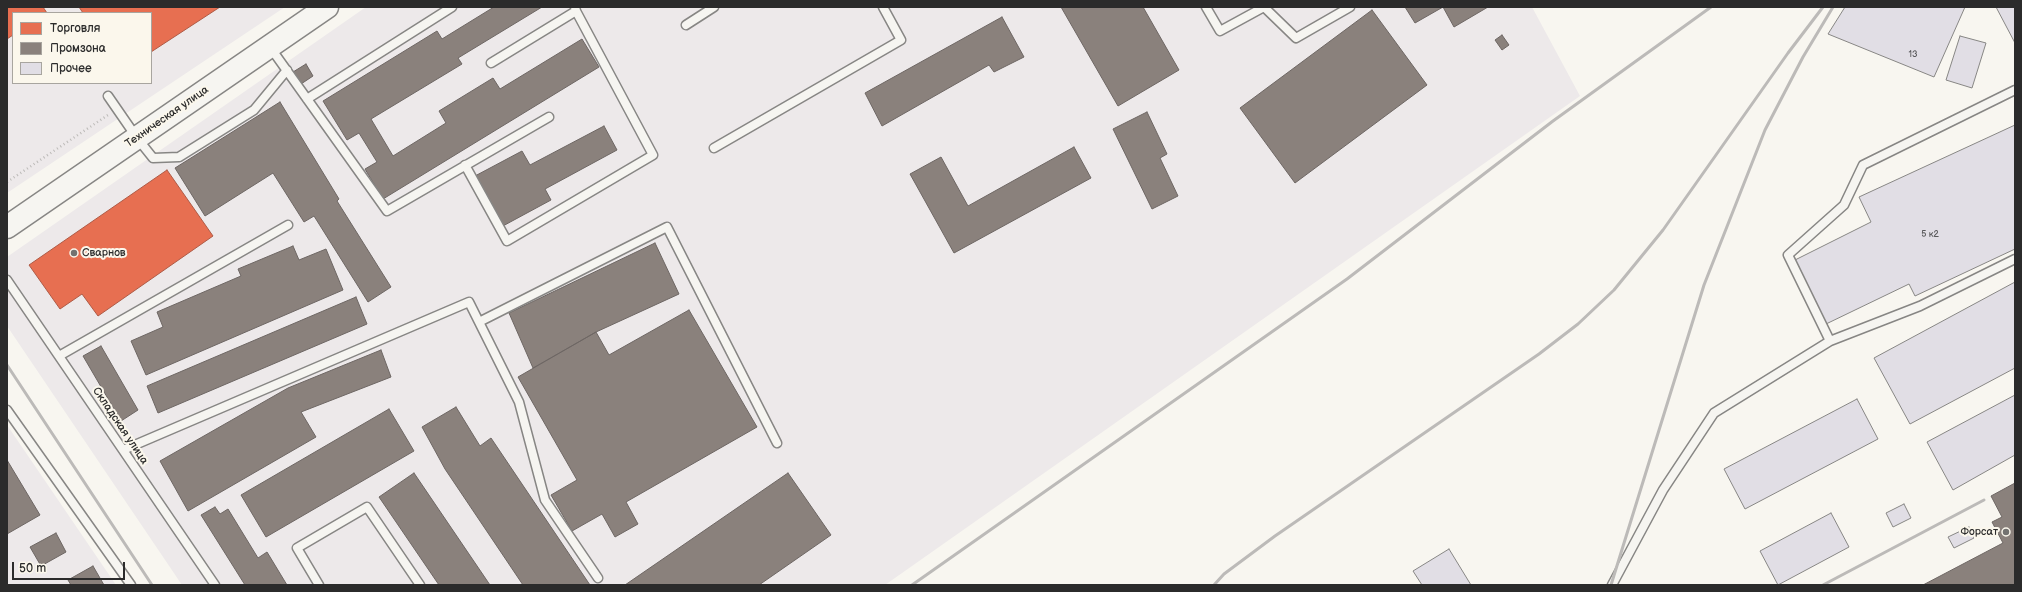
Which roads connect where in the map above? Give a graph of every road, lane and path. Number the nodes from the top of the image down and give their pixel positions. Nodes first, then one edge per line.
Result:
1 (327, 7) edge
2 (452, 7) edge
3 (714, 7) edge
4 (883, 7) edge
5 (1206, 7) edge
6 (1264, 7) edge
7 (1350, 7) edge
8 (575, 9) edge
9 (686, 24) dead end
10 (270, 46) junction
11 (491, 63) dead end
12 (287, 70) junction
13 (2015, 90) edge
14 (108, 96) dead end
15 (307, 99) junction
16 (117, 109) junction
17 (548, 118) dead end
18 (137, 138) junction
19 (714, 148) dead end
20 (465, 165) junction
21 (7, 182) edge
22 (288, 225) dead end
23 (7, 227) edge
24 (2015, 259) edge
25 (7, 280) edge
26 (479, 322) junction
27 (1830, 341) junction
28 (59, 356) junction
29 (7, 410) edge
30 (777, 443) dead end
31 (123, 450) junction
32 (598, 578) dead end
33 (131, 585) edge
34 (215, 585) edge
35 (319, 585) edge
36 (420, 585) edge
37 (1612, 585) edge

1 - 10 main road, Техническая улица
2 - 15 lane
3 - 9 lane
4 - 19 lane
5 - 6 lane
6 - 7 lane
8 - 11 lane
8 - 20 lane
10 - 12 lane
10 - 18 main road, Техническая улица
12 - 15 lane
12 - 18 lane
13 - 27 lane
14 - 16 lane
15 - 20 lane
16 - 18 lane
16 - 21 path
17 - 20 lane
18 - 23 main road, Техническая улица
22 - 28 lane
24 - 27 lane
25 - 28 lane, Складская улица
26 - 30 lane
26 - 31 lane
26 - 32 lane
27 - 37 lane
28 - 31 lane, Складская улица
29 - 33 lane
31 - 34 lane, Складская улица
35 - 36 lane

